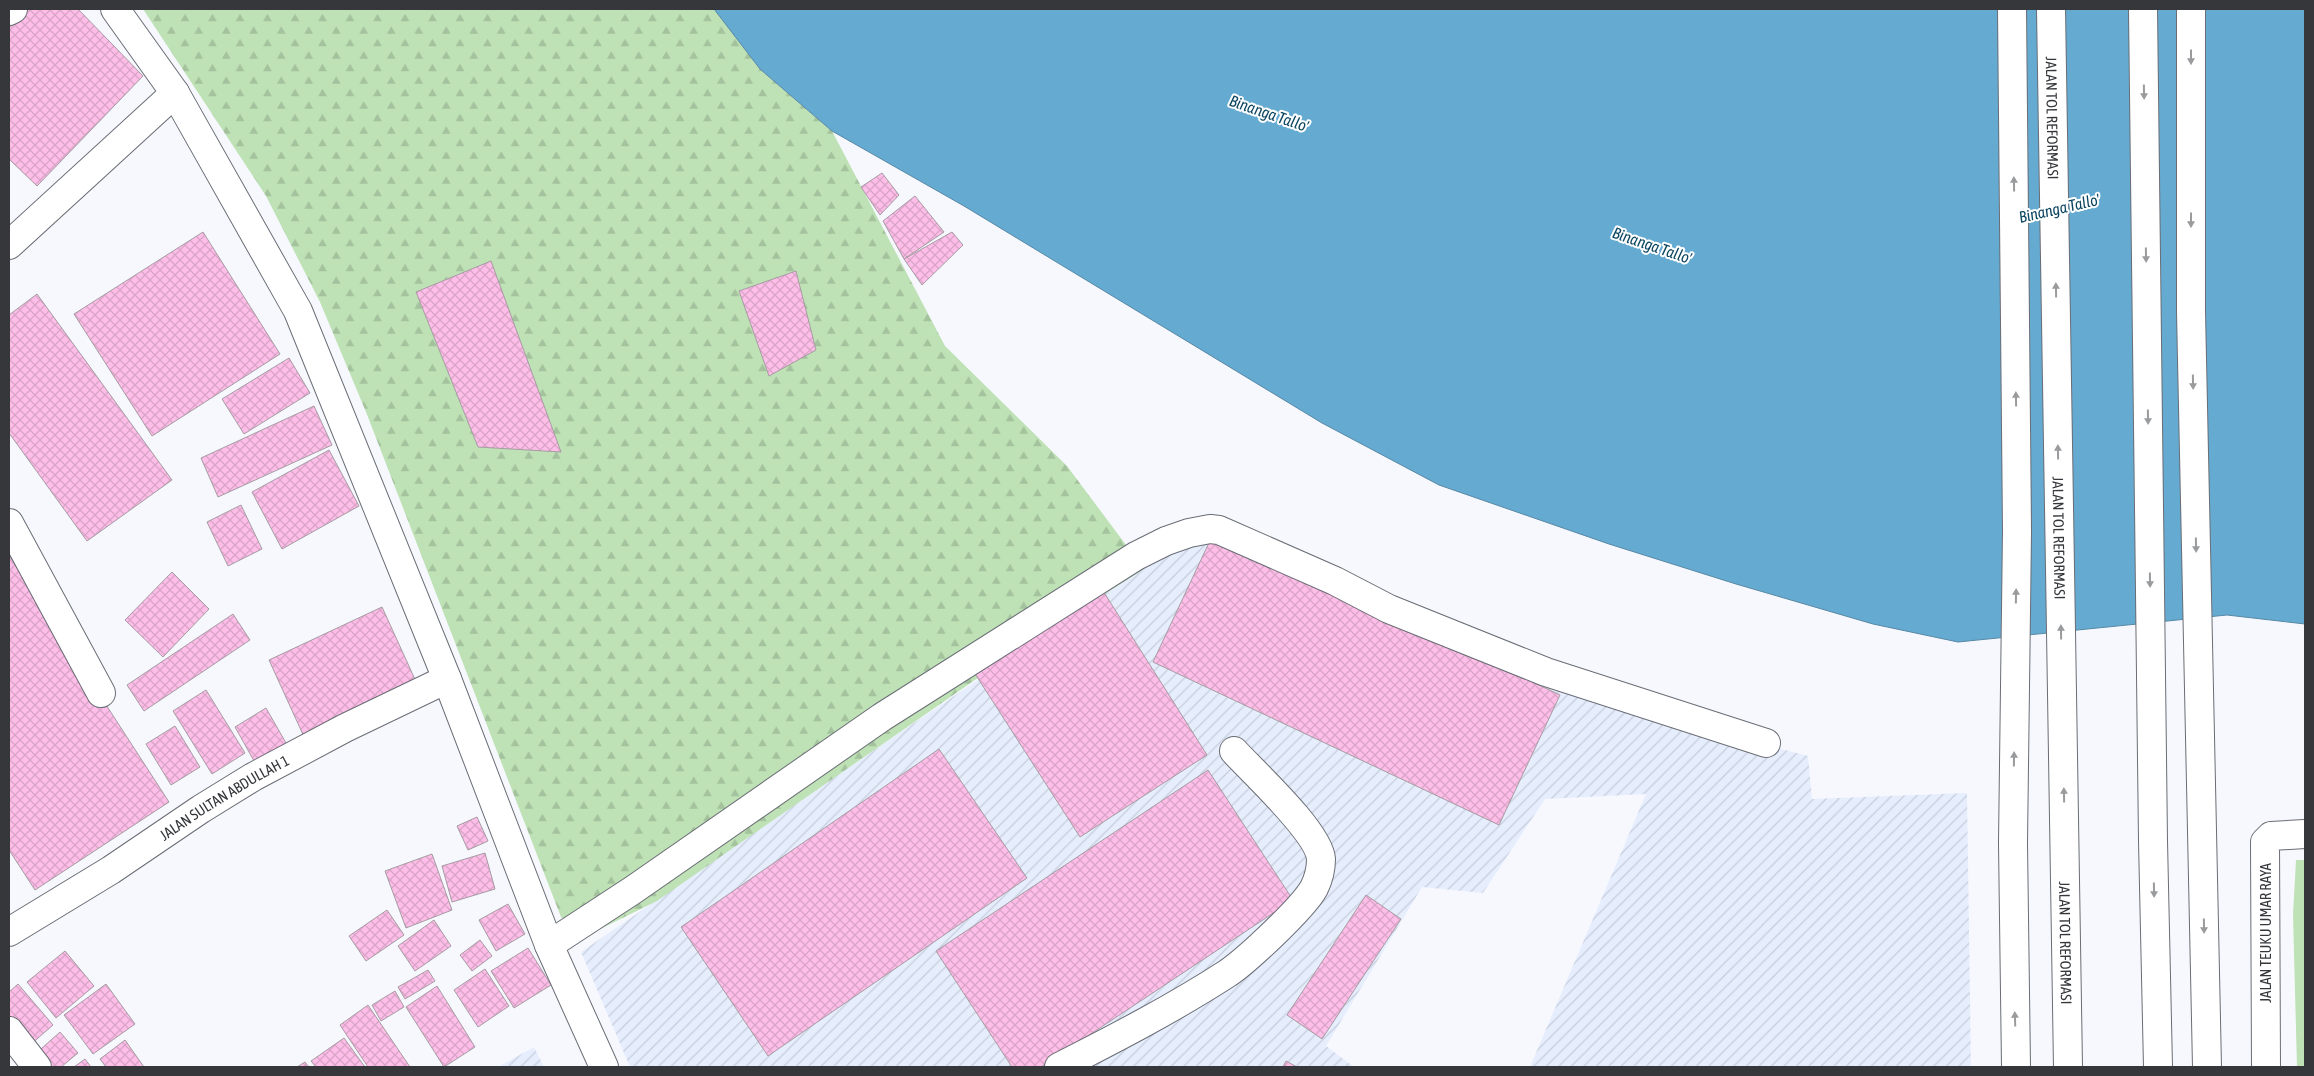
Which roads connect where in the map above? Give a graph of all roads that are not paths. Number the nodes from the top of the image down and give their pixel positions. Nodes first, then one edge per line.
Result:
1 (13, 9) edge
2 (115, 9) edge
3 (2012, 9) edge
4 (2051, 9) edge
5 (2143, 9) edge
6 (2191, 9) edge
7 (9, 11) edge
8 (175, 93) junction
9 (9, 245) edge
10 (9, 523) edge
11 (447, 679) junction
12 (101, 693) dead end
13 (1766, 743) dead end
14 (1234, 750) dead end
15 (2305, 834) edge
16 (9, 932) edge
17 (549, 946) junction
18 (9, 1031) edge
19 (24, 1061) edge
20 (604, 1067) edge
21 (1059, 1067) edge
22 (2016, 1067) edge
23 (2068, 1067) edge
24 (2158, 1067) edge
25 (2207, 1067) edge
26 (2266, 1067) edge

1 - 7 main road
2 - 8 main road
22 -> 3 main road
23 -> 4 main road, JALAN TOL REFORMASI
5 -> 24 main road
6 -> 25 main road
8 - 9 main road
8 - 11 main road
10 - 12 main road
11 - 16 main road, JALAN SULTAN ABDULLAH 1
11 - 17 main road
13 - 17 main road
14 - 21 main road
15 - 26 main road, JALAN TEUKU UMAR RAYA
17 - 20 main road
18 - 19 main road

